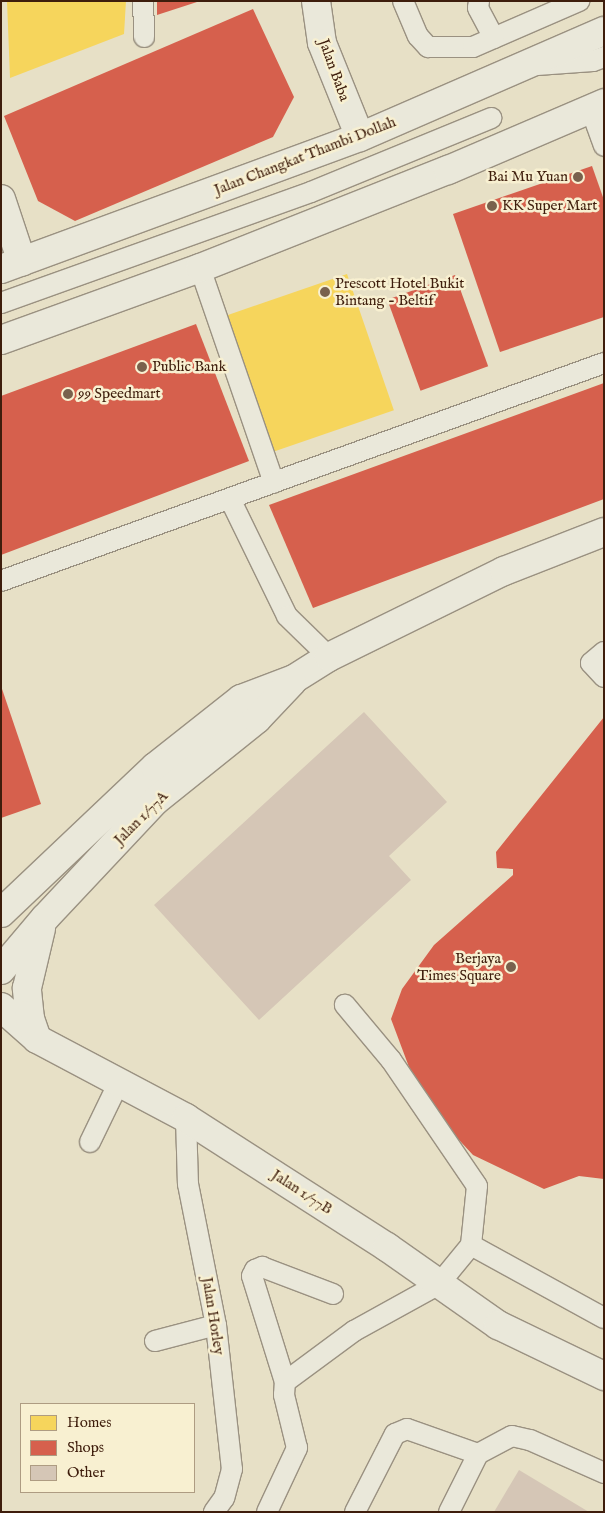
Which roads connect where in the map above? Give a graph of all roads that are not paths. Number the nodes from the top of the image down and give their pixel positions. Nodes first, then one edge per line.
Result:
1 (143, 1) edge
2 (316, 1) edge
3 (403, 1) edge
4 (479, 1) edge
5 (580, 1) edge
6 (604, 31) edge
7 (144, 37) dead end
8 (494, 38) junction
9 (604, 56) edge
10 (525, 66) junction
11 (597, 107) edge
12 (491, 118) dead end
13 (360, 137) junction
14 (604, 146) edge
15 (1, 199) edge
16 (12, 265) edge
17 (200, 268) junction
18 (1, 304) edge
19 (1, 340) edge
20 (604, 363) edge
21 (274, 483) junction
22 (230, 498) junction
23 (604, 532) edge
24 (1, 581) edge
25 (329, 657) junction
26 (294, 679) junction
27 (1, 913) edge
28 (45, 918) junction
29 (1, 970) edge
30 (345, 1004) dead end
31 (4, 1013) edge
32 (37, 1039) junction
33 (119, 1082) junction
34 (186, 1118) junction
35 (90, 1142) dead end
36 (471, 1245) junction
37 (439, 1284) junction
38 (333, 1294) dead end
39 (604, 1318) edge
40 (216, 1325) junction
41 (155, 1341) dead end
42 (604, 1376) edge
43 (285, 1382) junction
44 (478, 1454) junction
45 (604, 1473) edge
46 (214, 1512) edge
47 (267, 1512) edge
48 (355, 1512) edge
49 (449, 1512) edge

1 - 7 lane
2 - 13 street, Jalan Baba
3 - 8 lane
4 - 8 lane
5 - 8 lane
6 - 10 street, Jalan Changkat Thambi Dollah
9 - 10 lane
10 - 13 street, Jalan Changkat Thambi Dollah
11 - 14 lane
11 - 17 street
12 - 18 lane
13 - 16 street, Jalan Changkat Thambi Dollah
15 - 16 street
17 - 19 street
17 - 21 lane
20 - 21 lane
21 - 22 lane
22 - 24 lane
22 - 25 lane
23 - 25 street, Jalan 1/77A
25 - 26 street, Jalan 1/77A
26 - 27 street, Jalan 1/77A
26 - 28 street, Jalan 1/77A
28 - 29 street, Jalan 1/77A
28 - 32 street
30 - 36 lane
31 - 32 street, Jalan 1/77B
32 - 33 street, Jalan 1/77B
33 - 34 street, Jalan 1/77B
33 - 35 lane
34 - 37 street, Jalan 1/77B
34 - 40 lane, Jalan Horley
36 - 37 lane
36 - 39 lane
37 - 42 street, Jalan 1/77B
37 - 43 lane
38 - 43 lane
40 - 41 lane
40 - 46 lane, Jalan Horley
43 - 47 lane
44 - 45 lane
44 - 48 lane
44 - 49 lane

